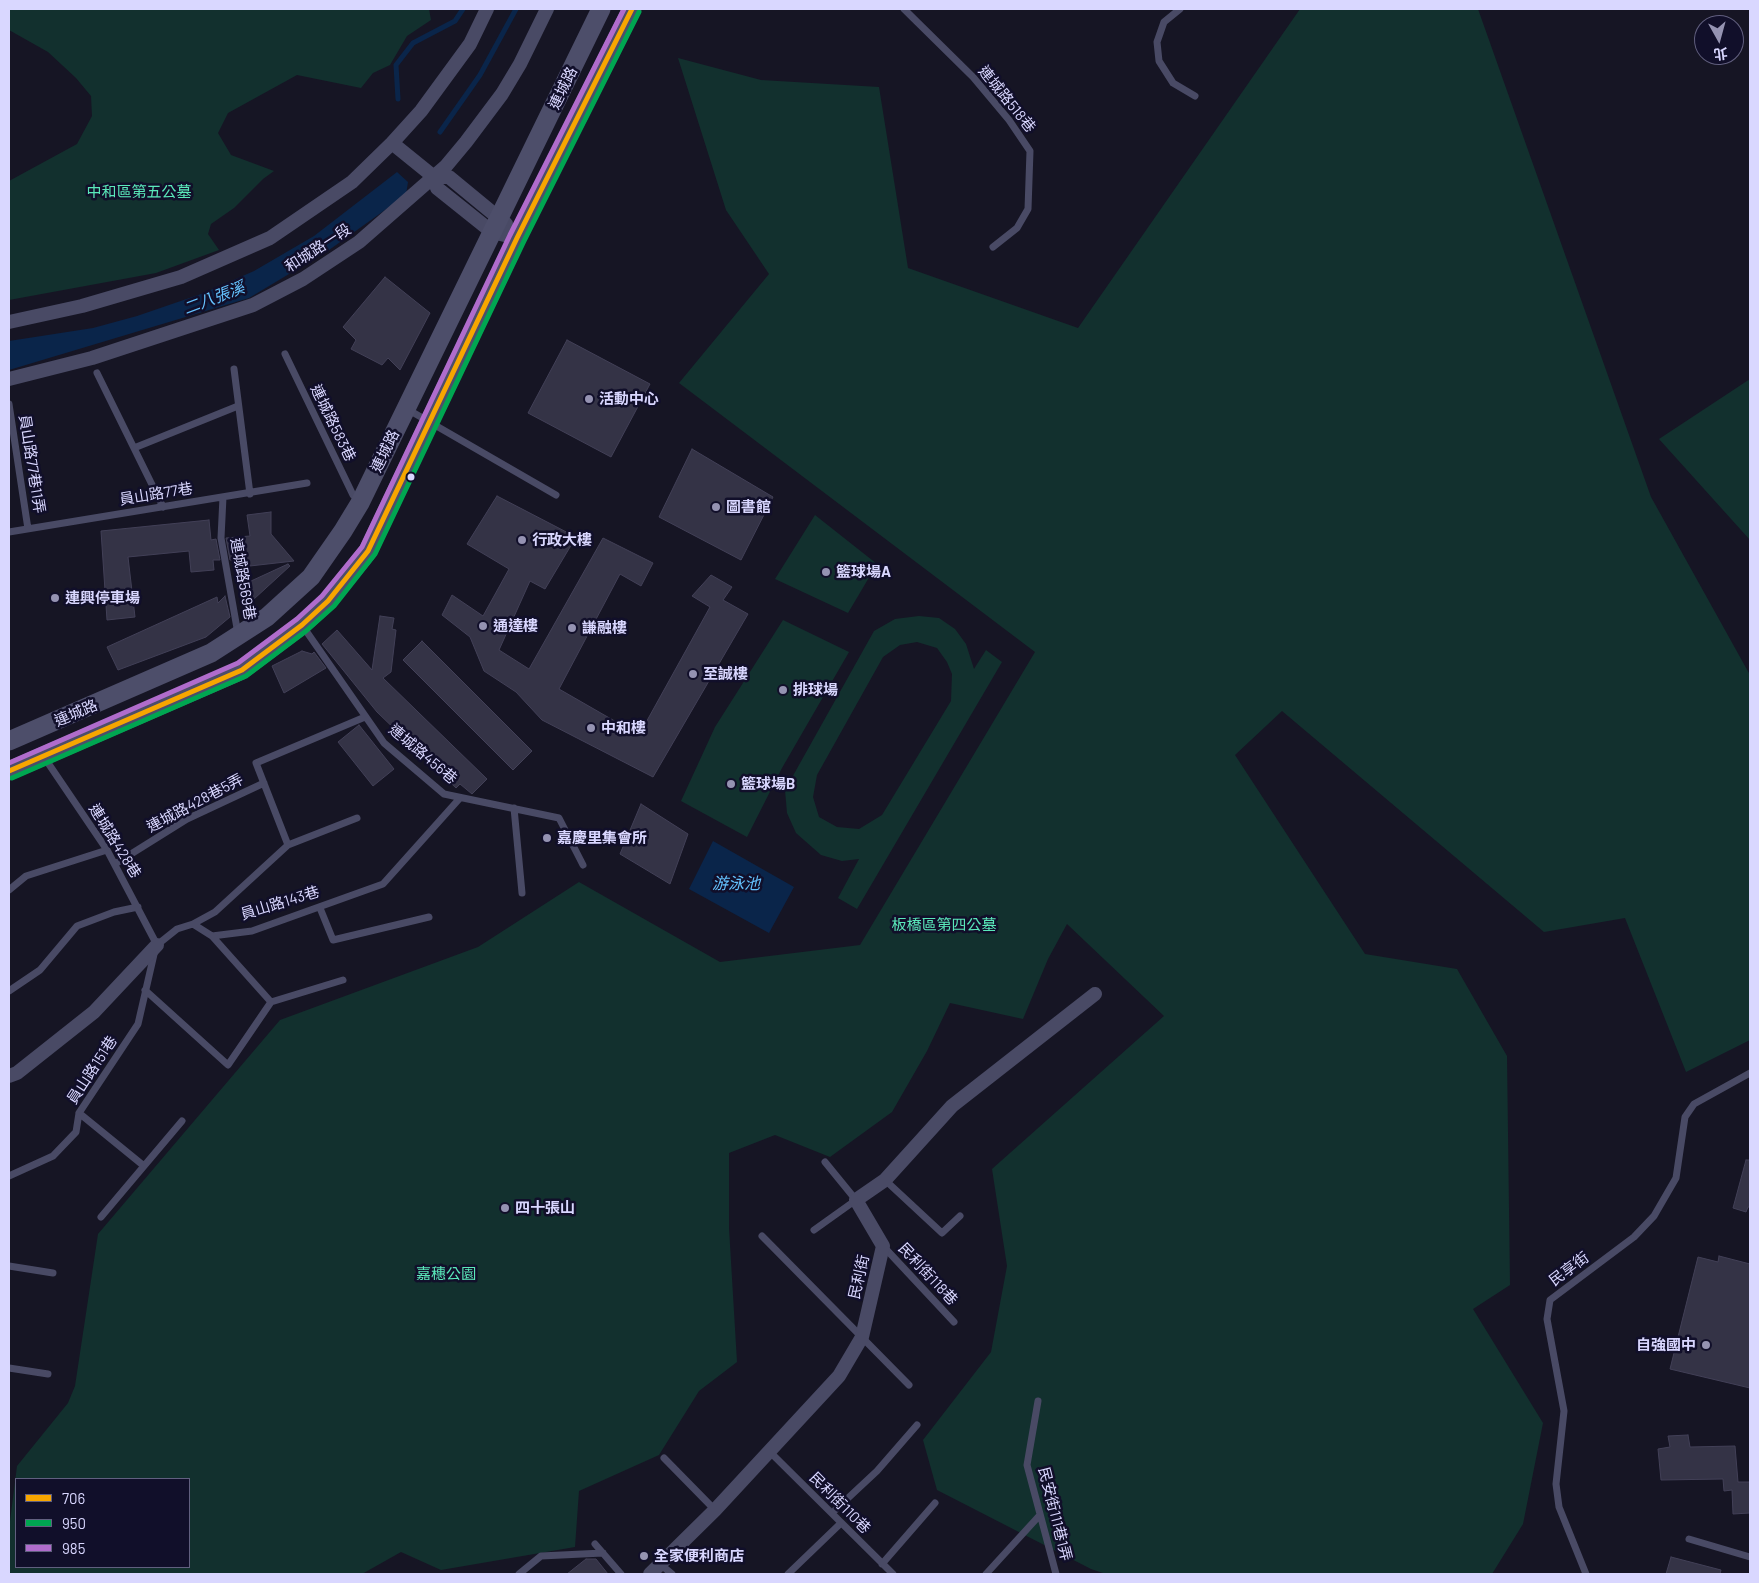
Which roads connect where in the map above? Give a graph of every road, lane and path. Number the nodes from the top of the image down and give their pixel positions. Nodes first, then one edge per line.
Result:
1 (487, 9) edge
2 (547, 9) edge
3 (601, 9) edge
4 (632, 9) edge
5 (904, 9) edge
6 (1180, 9) edge
7 (1195, 96) dead end
8 (392, 143) junction
9 (434, 177) junction
10 (495, 224) junction
11 (517, 238) junction
12 (993, 247) dead end
13 (9, 322) edge
14 (284, 354) dead end
15 (234, 369) dead end
16 (97, 373) dead end
17 (9, 379) edge
18 (9, 404) edge
19 (238, 406) junction
20 (406, 408) junction
21 (431, 423) junction
22 (134, 448) junction
23 (307, 483) dead end
24 (250, 494) junction
25 (556, 495) dead end
26 (223, 497) junction
27 (360, 503) junction
28 (163, 507) junction
29 (28, 528) junction
30 (9, 532) edge
31 (302, 625) junction
32 (239, 636) junction
33 (365, 717) junction
34 (9, 741) edge
35 (43, 756) junction
36 (9, 771) edge
37 (264, 783) junction
38 (460, 798) junction
39 (514, 808) junction
40 (356, 818) dead end
41 (288, 845) junction
42 (107, 850) junction
43 (115, 864) junction
44 (583, 865) dead end
45 (9, 890) edge
46 (522, 893) dead end
47 (138, 907) junction
48 (320, 908) junction
49 (429, 917) dead end
50 (193, 924) junction
51 (212, 936) junction
52 (157, 945) junction
53 (343, 980) dead end
54 (145, 990) junction
55 (9, 991) edge
56 (1096, 994) dead end
57 (271, 1002) junction
58 (1750, 1073) edge
59 (9, 1076) edge
60 (79, 1113) junction
61 (182, 1120) dead end
62 (825, 1162) dead end
63 (144, 1166) junction
64 (9, 1176) edge
65 (885, 1180) junction
66 (856, 1200) junction
67 (960, 1216) dead end
68 (101, 1217) dead end
69 (814, 1230) dead end
70 (762, 1236) dead end
71 (883, 1246) junction
72 (9, 1266) edge
73 (53, 1274) dead end
74 (954, 1322) dead end
75 (862, 1337) junction
76 (9, 1368) edge
77 (48, 1374) dead end
78 (909, 1385) dead end
79 (1038, 1401) dead end
80 (917, 1425) dead end
81 (768, 1450) junction
82 (664, 1458) dead end
83 (935, 1503) dead end
84 (715, 1510) junction
85 (832, 1513) junction
86 (1039, 1516) junction
87 (841, 1523) junction
88 (1689, 1539) dead end
89 (595, 1544) dead end
90 (603, 1553) junction
91 (1750, 1557) edge
92 (660, 1564) junction
93 (882, 1564) junction
94 (890, 1573) edge
95 (519, 1574) edge
96 (621, 1574) edge
97 (650, 1574) edge
98 (672, 1574) edge
99 (788, 1574) edge
100 (986, 1574) edge
101 (1056, 1574) edge
102 (1586, 1574) edge

1 - 8 street
2 - 9 street, 和城路一段
3 - 10 main road, 連城路
4 - 11 main road, 連城路
5 - 12 lane, 連城路518巷
6 - 7 lane
8 - 9 street
8 - 13 street
9 - 10 street
9 - 17 street, 和城路一段
10 - 11 street
10 - 20 main road, 連城路
11 - 21 main road, 連城路
14 - 27 lane, 連城路583巷
15 - 19 lane
16 - 22 lane
18 - 29 lane, 員山路77巷11弄
19 - 22 lane
19 - 24 lane
20 - 21 lane
20 - 27 main road, 連城路
21 - 25 lane
21 - 31 main road, 連城路
22 - 28 lane
23 - 24 lane, 員山路77巷
24 - 26 lane, 員山路77巷
26 - 28 lane, 員山路77巷
26 - 32 lane, 連城路569巷
27 - 32 main road, 連城路
28 - 29 lane, 員山路77巷
29 - 30 lane, 員山路77巷
31 - 33 lane, 連城路456巷
31 - 35 main road, 連城路
32 - 34 main road, 連城路
33 - 37 lane
33 - 38 lane, 連城路456巷
35 - 36 main road, 連城路
35 - 42 lane, 連城路428巷
37 - 41 lane
37 - 43 lane, 連城路428巷5弄
38 - 39 lane, 連城路456巷
38 - 48 lane, 員山路143巷
39 - 44 lane, 連城路456巷
39 - 46 lane
40 - 41 lane
41 - 50 lane
42 - 43 lane, 連城路428巷
42 - 45 lane
43 - 47 lane, 連城路428巷
47 - 52 lane, 連城路428巷
47 - 55 lane
48 - 49 lane
48 - 51 lane, 員山路143巷
50 - 51 lane
50 - 52 lane
51 - 57 lane
52 - 54 lane, 員山路151巷
52 - 59 street
53 - 57 lane
54 - 57 lane
54 - 60 lane, 員山路151巷
56 - 65 street
58 - 102 lane, 民享街
60 - 63 lane
60 - 64 lane, 員山路151巷
61 - 63 lane
62 - 66 lane
63 - 68 lane
65 - 66 street
65 - 67 lane
66 - 69 lane
66 - 71 street, 民利街
70 - 75 lane
71 - 74 lane, 民利街118巷
71 - 75 street, 民利街
72 - 73 lane
75 - 78 lane
75 - 81 street, 民利街
76 - 77 lane
79 - 86 lane, 民安街111巷1弄
80 - 85 lane
81 - 84 street, 民利街
81 - 85 lane, 民利街110巷
82 - 84 lane
83 - 93 lane
84 - 92 street, 民利街
85 - 87 lane, 民利街110巷
86 - 100 lane
86 - 101 lane, 民安街111巷1弄
87 - 93 lane, 民利街110巷
87 - 99 lane
88 - 91 lane
89 - 90 lane
90 - 95 lane
90 - 96 lane
92 - 97 street, 民利街
92 - 98 lane
93 - 94 lane, 民利街110巷

